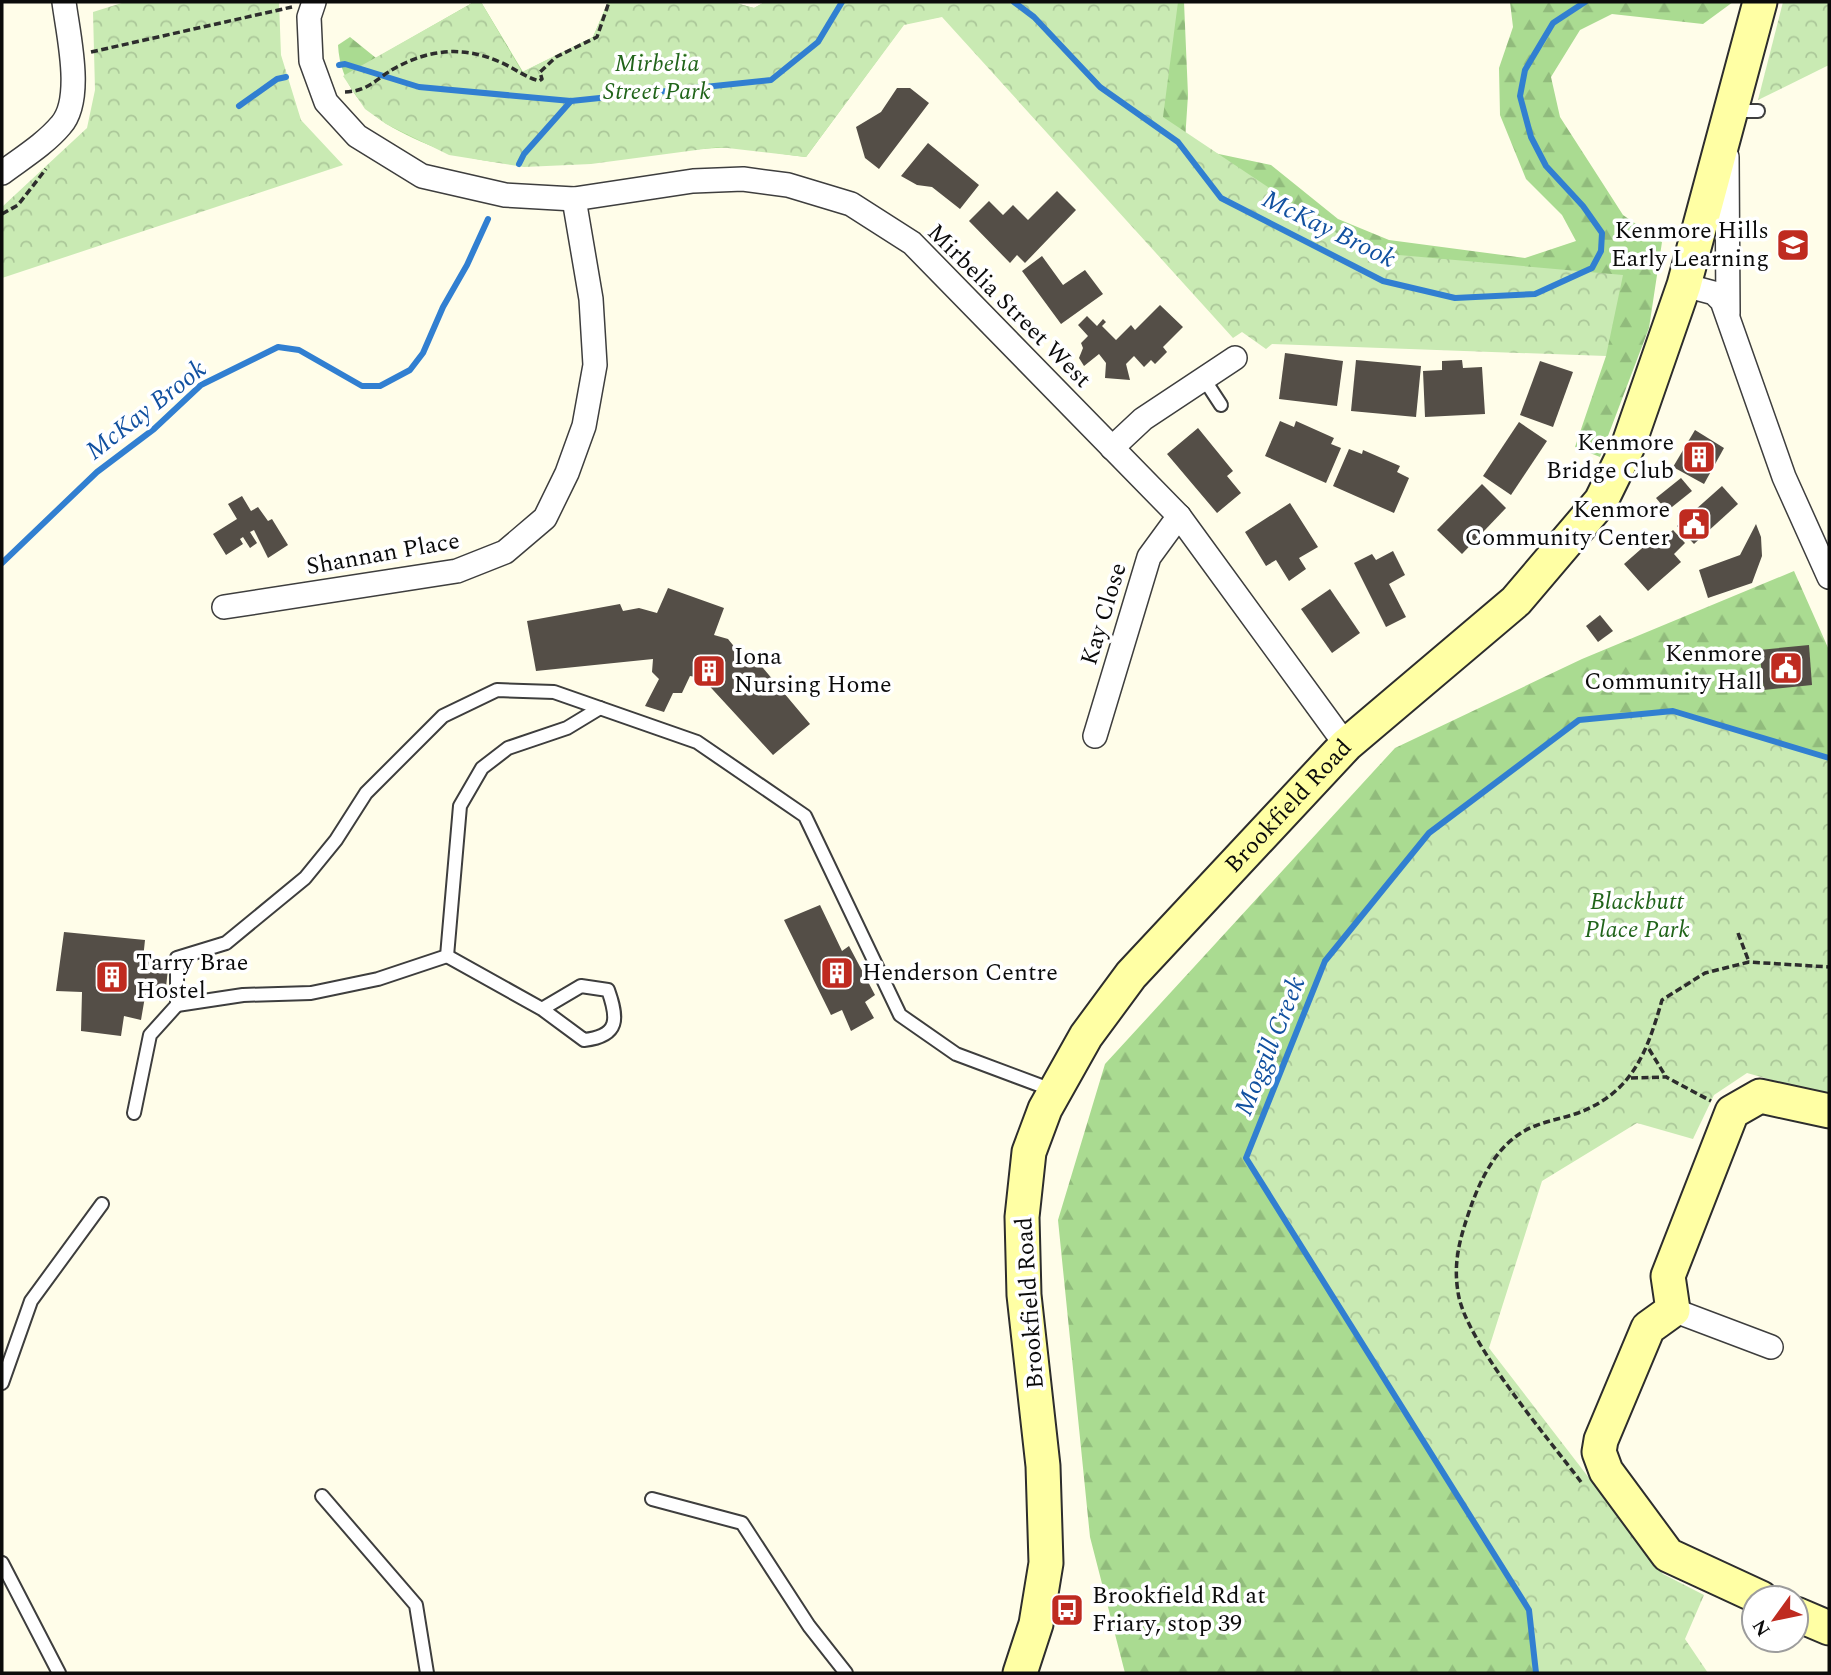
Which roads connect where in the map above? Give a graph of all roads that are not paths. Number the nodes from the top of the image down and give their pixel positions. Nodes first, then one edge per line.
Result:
1 (64, 2) edge
2 (314, 2) edge
3 (1760, 2) edge
4 (1738, 115) junction
5 (2, 173) edge
6 (573, 199) junction
7 (1684, 285) junction
8 (1728, 313) junction
9 (1235, 358) dead end
10 (1204, 379) junction
11 (1221, 405) dead end
12 (1112, 448) junction
13 (1179, 516) junction
14 (1829, 577) edge
15 (224, 607) dead end
16 (600, 708) junction
17 (1095, 736) dead end
18 (1346, 745) junction
19 (447, 956) junction
20 (177, 1005) junction
21 (542, 1009) junction
22 (1055, 1091) junction
23 (1829, 1111) edge
24 (134, 1113) dead end
25 (102, 1203) dead end
26 (1673, 1310) junction
27 (1771, 1347) dead end
28 (2, 1383) edge
29 (322, 1496) dead end
30 (652, 1499) dead end
31 (2, 1563) edge
32 (1740, 1588) edge
33 (1810, 1620) edge
34 (1829, 1628) edge
35 (59, 1673) edge
36 (427, 1673) edge
37 (846, 1673) edge
38 (1020, 1673) edge

1 - 5 street
2 - 6 street, Mirbelia Street West
3 - 4 main road, Brookfield Road
4 - 7 main road, Brookfield Road
4 - 8 street
6 - 12 street, Mirbelia Street West
6 - 15 street, Shannan Place
7 - 8 street
7 - 18 main road, Brookfield Road
8 - 14 street
9 - 10 street
10 - 11 lane
10 - 12 street
12 - 13 street, Mirbelia Street West
13 - 17 street, Kay Close
13 - 18 street, Mirbelia Street West
16 - 19 lane
16 - 20 lane
16 - 22 lane
18 - 22 main road, Brookfield Road
19 - 20 lane
19 - 21 lane
20 - 24 lane
21 - 21 lane
22 - 38 main road, Brookfield Road
23 - 26 main road
25 - 28 lane
26 - 27 street
26 - 32 main road
29 - 36 lane
30 - 37 lane
31 - 35 lane
33 - 34 main road

